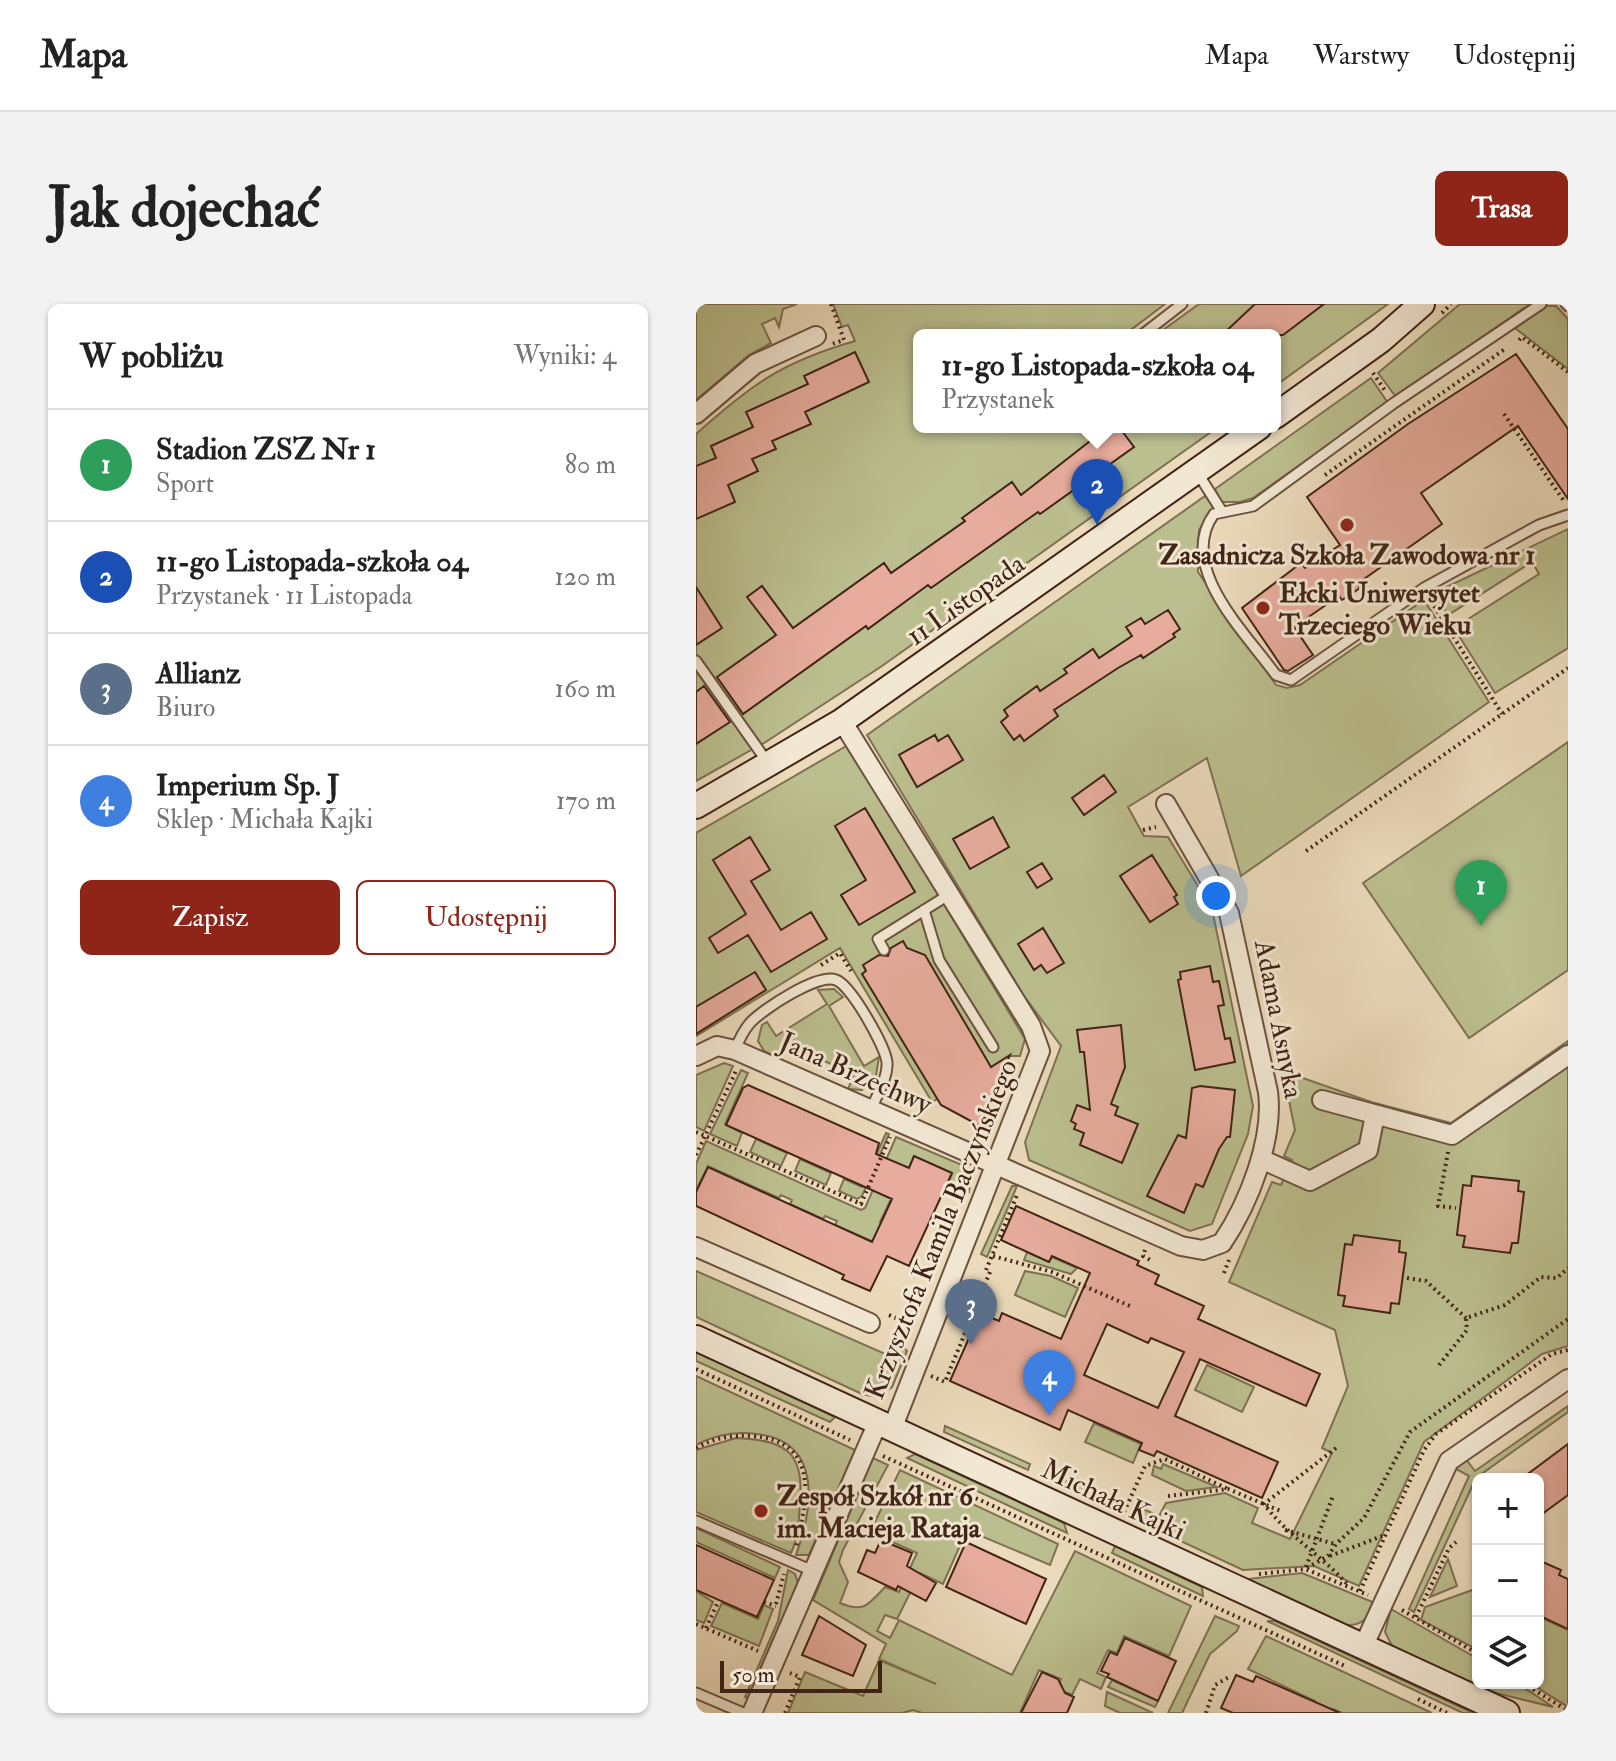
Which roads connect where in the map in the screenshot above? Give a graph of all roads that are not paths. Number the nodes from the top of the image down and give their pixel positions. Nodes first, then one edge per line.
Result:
1 (1182, 304) edge
2 (1422, 304) edge
3 (1541, 304) edge
4 (1150, 329) edge
5 (816, 336) dead end
6 (1281, 412) edge
7 (696, 414) edge
8 (1251, 433) edge
9 (1196, 472) junction
10 (1221, 510) junction
11 (1568, 515) edge
12 (696, 661) edge
13 (842, 721) junction
14 (769, 764) junction
15 (1166, 804) dead end
16 (696, 806) edge
17 (950, 894) junction
18 (924, 910) junction
19 (884, 950) dead end
20 (993, 1047) dead end
21 (1568, 1055) edge
22 (696, 1056) edge
23 (737, 1057) junction
24 (1322, 1100) dead end
25 (871, 1109) junction
26 (1375, 1115) junction
27 (1261, 1159) junction
28 (996, 1164) junction
29 (696, 1247) edge
30 (1214, 1247) joint
31 (870, 1323) dead end
32 (696, 1338) edge
33 (1568, 1379) edge
34 (885, 1426) junction
35 (696, 1521) edge
36 (813, 1571) junction
37 (1363, 1647) junction
38 (696, 1693) edge
39 (743, 1713) edge
40 (752, 1713) edge
41 (1507, 1713) edge

1 - 4 lane
2 - 6 street
3 - 10 lane
5 - 7 street
8 - 9 street, 11 Listopada
9 - 10 lane
9 - 13 street, 11 Listopada
10 - 11 lane
12 - 14 lane
13 - 14 street, 11 Listopada
13 - 17 street, Krzysztofa Kamila Baczyńskiego
14 - 16 street, 11 Listopada
15 - 27 street, Adama Asnyka
17 - 18 lane
17 - 28 street, Krzysztofa Kamila Baczyńskiego
18 - 19 lane
18 - 20 lane
21 - 26 street
22 - 23 street, Jana Brzechwy
23 - 25 street, Jana Brzechwy
23 - 25 lane
24 - 26 street
25 - 28 street, Jana Brzechwy
26 - 27 street
27 - 30 street, Adama Asnyka
28 - 30 street, Jana Brzechwy
28 - 34 street, Krzysztofa Kamila Baczyńskiego
29 - 31 street
32 - 34 street, Michała Kajki
33 - 37 street
34 - 36 street, Krzysztofa Kamila Baczyńskiego
34 - 37 street, Michała Kajki
35 - 36 lane
36 - 40 street, Krzysztofa Kamila Baczyńskiego
37 - 41 street, Michała Kajki
38 - 39 lane

